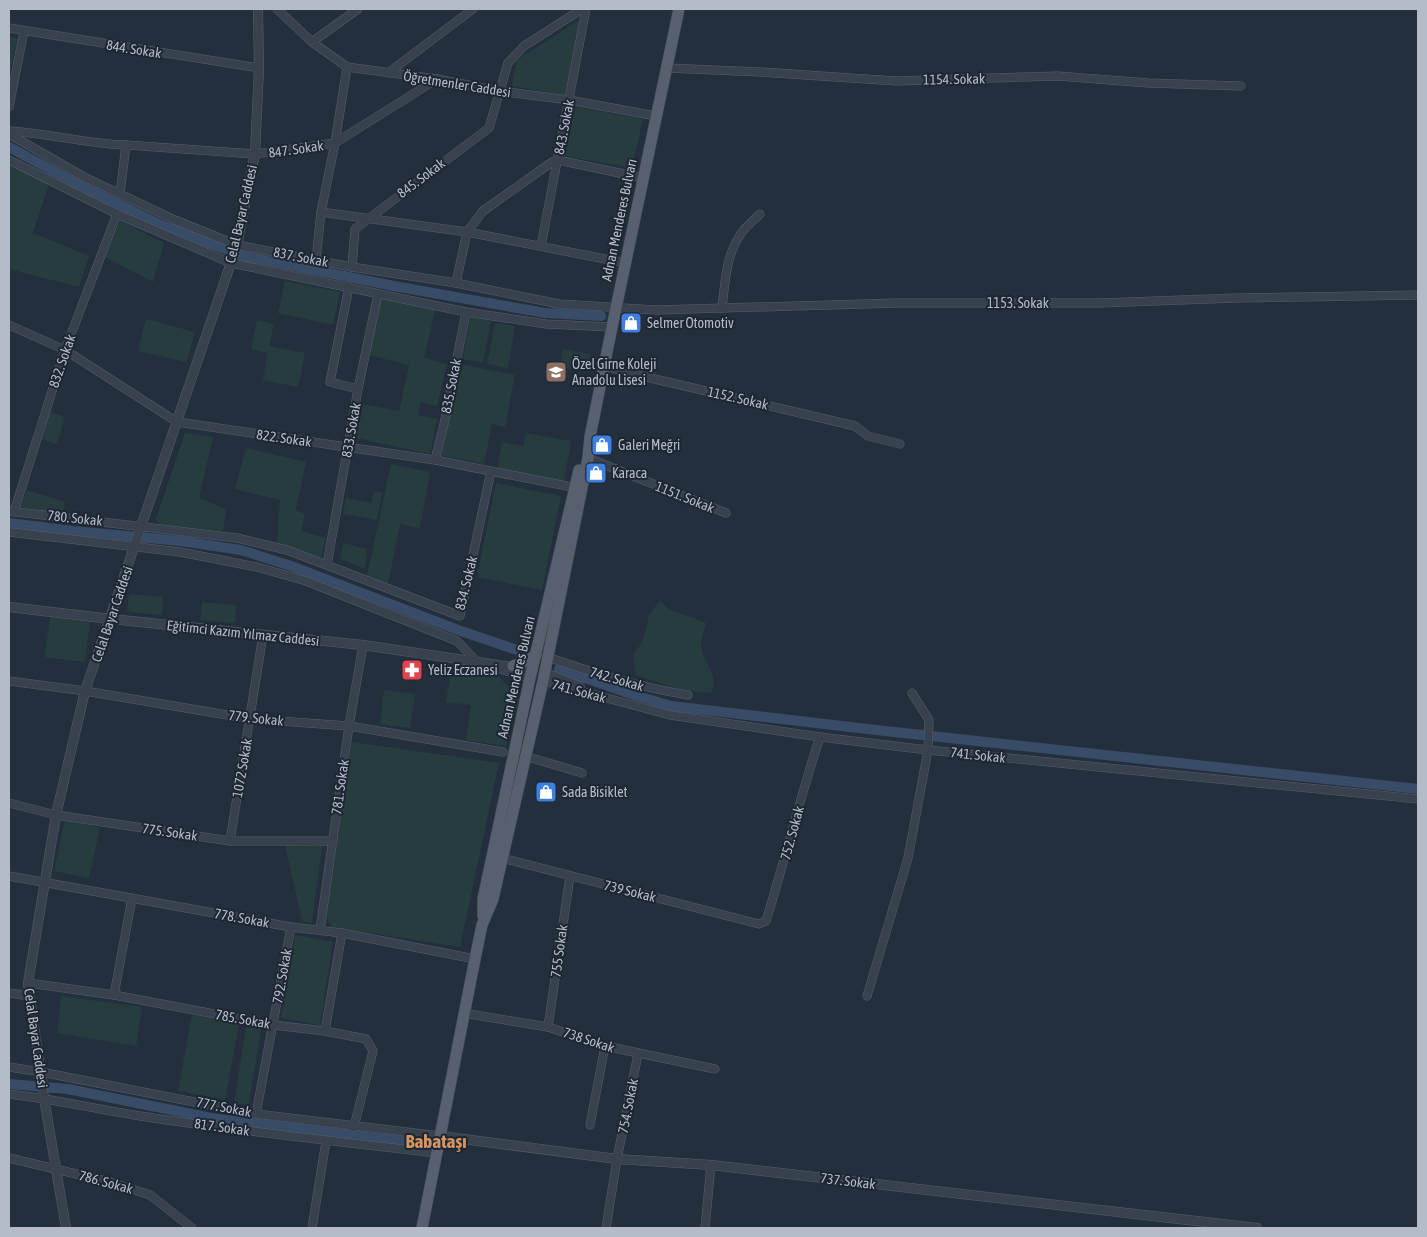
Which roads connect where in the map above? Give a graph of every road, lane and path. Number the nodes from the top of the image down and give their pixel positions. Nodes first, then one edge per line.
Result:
1 (258, 9) edge
2 (277, 9) edge
3 (358, 9) edge
4 (473, 9) edge
5 (582, 9) edge
6 (586, 9) edge
7 (679, 9) edge
8 (9, 28) edge
9 (24, 31) junction
10 (312, 42) junction
11 (347, 67) junction
12 (259, 68) junction
13 (666, 68) junction
14 (388, 73) junction
15 (437, 78) junction
16 (1241, 86) dead end
17 (499, 91) junction
18 (569, 100) junction
19 (9, 107) edge
20 (656, 116) junction
21 (9, 132) edge
22 (335, 144) junction
23 (126, 146) junction
24 (254, 154) junction
25 (9, 160) edge
26 (558, 160) junction
27 (643, 178) junction
28 (120, 194) junction
29 (321, 212) junction
30 (117, 214) junction
31 (760, 214) dead end
32 (366, 218) junction
33 (467, 232) junction
34 (237, 245) junction
35 (541, 246) junction
36 (316, 260) junction
37 (231, 263) junction
38 (626, 263) junction
39 (352, 266) junction
40 (456, 283) junction
41 (349, 288) junction
42 (378, 294) junction
43 (1418, 295) edge
44 (617, 307) junction
45 (722, 308) junction
46 (466, 312) junction
47 (9, 326) edge
48 (612, 327) junction
49 (65, 350) junction
50 (604, 366) junction
51 (358, 389) junction
52 (177, 422) junction
53 (590, 437) junction
54 (900, 444) dead end
55 (348, 448) junction
56 (588, 458) junction
57 (435, 460) junction
58 (491, 471) junction
59 (578, 488) junction
60 (11, 511) edge
61 (726, 513) dead end
62 (142, 526) junction
63 (9, 532) edge
64 (134, 547) junction
65 (327, 565) junction
66 (9, 607) edge
67 (110, 620) junction
68 (263, 635) junction
69 (363, 645) junction
70 (541, 656) junction
71 (477, 662) junction
72 (513, 666) junction
73 (531, 674) junction
74 (543, 676) junction
75 (9, 681) edge
76 (85, 692) junction
77 (912, 693) dead end
78 (688, 695) dead end
79 (250, 719) junction
80 (349, 726) junction
81 (820, 737) junction
82 (928, 750) junction
83 (503, 752) dead end
84 (525, 756) junction
85 (582, 773) dead end
86 (1418, 799) edge
87 (9, 803) edge
88 (56, 815) junction
89 (230, 841) junction
90 (333, 841) junction
91 (502, 858) junction
92 (9, 876) edge
93 (570, 876) junction
94 (45, 882) junction
95 (132, 898) junction
96 (759, 924) joint
97 (291, 926) junction
98 (482, 926) junction
99 (320, 930) junction
100 (342, 933) junction
101 (475, 959) junction
102 (28, 983) junction
103 (9, 992) edge
104 (114, 995) junction
105 (30, 996) junction
106 (866, 996) dead end
107 (463, 1013) junction
108 (273, 1024) junction
109 (548, 1026) junction
110 (325, 1031) junction
111 (604, 1046) junction
112 (638, 1054) junction
113 (9, 1067) edge
114 (715, 1069) dead end
115 (41, 1072) junction
116 (9, 1094) edge
117 (44, 1098) junction
118 (256, 1114) junction
119 (590, 1126) dead end
120 (354, 1127) junction
121 (440, 1136) junction
122 (326, 1141) junction
123 (437, 1153) junction
124 (9, 1158) edge
125 (617, 1159) junction
126 (711, 1166) junction
127 (55, 1169) junction
128 (66, 1228) edge
129 (192, 1228) edge
130 (312, 1228) edge
131 (422, 1228) edge
132 (606, 1228) edge
133 (705, 1228) edge
134 (1257, 1228) edge

1 - 12 street, Celal Bayar Caddesi
2 - 10 street, Öğretmenler Caddesi
3 - 10 street
4 - 14 street
5 - 17 street, 845. Sokak
6 - 18 street, 843. Sokak
7 - 13 main road, Adnan Menderes Bulvarı
8 - 9 street, 844. Sokak
9 - 12 street, 844. Sokak
9 - 19 street
10 - 11 street, Öğretmenler Caddesi
11 - 14 street, Öğretmenler Caddesi
11 - 22 street
12 - 24 street, Celal Bayar Caddesi
13 - 16 street, 1154. Sokak
13 - 20 main road, Adnan Menderes Bulvarı
14 - 15 street, Öğretmenler Caddesi
15 - 17 street, Öğretmenler Caddesi
15 - 22 street, 847. Sokak
17 - 18 street, Öğretmenler Caddesi
17 - 32 street, 845. Sokak
18 - 20 street, Öğretmenler Caddesi
18 - 26 street, 843. Sokak
20 - 27 main road, Adnan Menderes Bulvarı
21 - 23 street, 847. Sokak
21 - 28 street, 837. Sokak
22 - 24 street, 847. Sokak
22 - 29 street
23 - 24 street, 847. Sokak
23 - 28 street
24 - 34 street, Celal Bayar Caddesi
25 - 30 street, 837. Sokak
26 - 27 street
26 - 33 street
26 - 35 street, 843. Sokak
27 - 38 main road, Adnan Menderes Bulvarı
28 - 34 street, 837. Sokak
29 - 32 street
29 - 36 street
30 - 37 street, 837. Sokak
30 - 49 street, 832. Sokak
31 - 45 street
32 - 33 street
32 - 39 street, 845. Sokak
33 - 35 street
33 - 40 street
34 - 36 street, 837. Sokak
34 - 37 street, Celal Bayar Caddesi
35 - 38 street
36 - 39 street, 837. Sokak
37 - 41 street, 837. Sokak
37 - 52 street, Celal Bayar Caddesi
38 - 44 main road, Adnan Menderes Bulvarı
39 - 40 street, 837. Sokak
40 - 44 street, 837. Sokak
41 - 42 street, 837. Sokak
41 - 51 street, 833. Sokak
42 - 46 street, 837. Sokak
42 - 51 street
43 - 45 street, 1153. Sokak
44 - 45 street, 1153. Sokak
44 - 48 main road, Adnan Menderes Bulvarı
46 - 48 street, 837. Sokak
46 - 57 street, 835. Sokak
47 - 49 street, 822. Sokak
48 - 50 main road, Adnan Menderes Bulvarı
49 - 52 street, 822. Sokak
49 - 60 street, 832. Sokak
50 - 53 main road, Adnan Menderes Bulvarı
50 - 54 street, 1152. Sokak
51 - 55 street, 833. Sokak
52 - 55 street, 822. Sokak
52 - 62 street, Celal Bayar Caddesi
53 - 56 main road, Adnan Menderes Bulvarı
53 - 59 main road, Adnan Menderes Bulvarı
55 - 57 street, 822. Sokak
55 - 65 street, 833. Sokak
56 - 59 main road, Adnan Menderes Bulvarı
56 - 61 street, 1151. Sokak
57 - 58 street, 822. Sokak
58 - 59 street, 822. Sokak
58 - 65 street, 834. Sokak
59 - 70 main road, Adnan Menderes Bulvarı
60 - 62 street, 780. Sokak
62 - 64 street, Celal Bayar Caddesi
62 - 65 street, 780. Sokak
63 - 64 street
64 - 67 street, Celal Bayar Caddesi
64 - 71 street
66 - 67 street, Eğitimci Kazım Yılmaz Caddesi
67 - 68 street, Eğitimci Kazım Yılmaz Caddesi
67 - 76 street, Celal Bayar Caddesi
68 - 69 street, Eğitimci Kazım Yılmaz Caddesi
68 - 79 street, 1072 Sokak
69 - 71 street, Eğitimci Kazım Yılmaz Caddesi
69 - 80 street, 781. Sokak
70 - 72 main road
70 - 73 main road, Adnan Menderes Bulvarı
70 - 74 main road, Adnan Menderes Bulvarı
70 - 78 street, 742. Sokak
71 - 72 street, Eğitimci Kazım Yılmaz Caddesi
71 - 73 street, Eğitimci Kazım Yılmaz Caddesi
72 - 73 street, Eğitimci Kazım Yılmaz Caddesi
73 - 74 main road
73 - 98 main road, Adnan Menderes Bulvarı
74 - 81 street, 741. Sokak
74 - 84 main road, Adnan Menderes Bulvarı
75 - 76 street, 779. Sokak
76 - 79 street, 779. Sokak
76 - 88 street, Celal Bayar Caddesi
77 - 82 street
79 - 80 street, 779. Sokak
79 - 89 street, 1072 Sokak
80 - 83 street, 779. Sokak
80 - 90 street, 781. Sokak
81 - 82 street, 741. Sokak
81 - 96 street, 752. Sokak
82 - 86 street, 741. Sokak
82 - 106 street
84 - 85 street
84 - 91 main road, Adnan Menderes Bulvarı
87 - 88 street, 775. Sokak
88 - 89 street, 775. Sokak
88 - 94 street, Celal Bayar Caddesi
89 - 90 street, 775. Sokak
90 - 99 street, 781. Sokak
91 - 93 street, 739 Sokak
91 - 98 main road, Adnan Menderes Bulvarı
92 - 94 street, 778. Sokak
93 - 96 street, 739 Sokak
93 - 109 street, 755 Sokak
94 - 95 street, 778. Sokak
94 - 102 street, Celal Bayar Caddesi
95 - 97 street, 778. Sokak
95 - 104 street
97 - 99 street, 778. Sokak
97 - 108 street, 792. Sokak
98 - 101 main road, Adnan Menderes Bulvarı
99 - 100 street, 778. Sokak
100 - 101 street, 778. Sokak
100 - 110 street
101 - 107 main road, Adnan Menderes Bulvarı
102 - 104 street, 785. Sokak
102 - 105 street, Celal Bayar Caddesi
103 - 105 street
104 - 108 street, 785. Sokak
105 - 115 street, Celal Bayar Caddesi
107 - 109 street, 738 Sokak
107 - 121 main road, Adnan Menderes Bulvarı
108 - 110 street, 785. Sokak
108 - 118 street, 792. Sokak
109 - 111 street, 738 Sokak
110 - 120 street, 785. Sokak
111 - 112 street, 738 Sokak
111 - 119 street
112 - 114 street, 738 Sokak
112 - 125 street, 754. Sokak
113 - 115 street, 777. Sokak
115 - 117 street, Celal Bayar Caddesi
115 - 118 street, 777. Sokak
116 - 117 street, 817. Sokak
117 - 122 street, 817. Sokak
117 - 127 street, Celal Bayar Caddesi
118 - 120 street, 777. Sokak
120 - 121 street, 777. Sokak
121 - 123 main road, Adnan Menderes Bulvarı
121 - 125 street, 737. Sokak
122 - 123 street, 817. Sokak
122 - 130 street
123 - 131 main road, Adnan Menderes Bulvarı
124 - 127 street, 786. Sokak
125 - 126 street, 737. Sokak
125 - 132 street, 754. Sokak
126 - 133 street
126 - 134 street, 737. Sokak
127 - 128 street, Celal Bayar Caddesi
127 - 129 street, 786. Sokak

